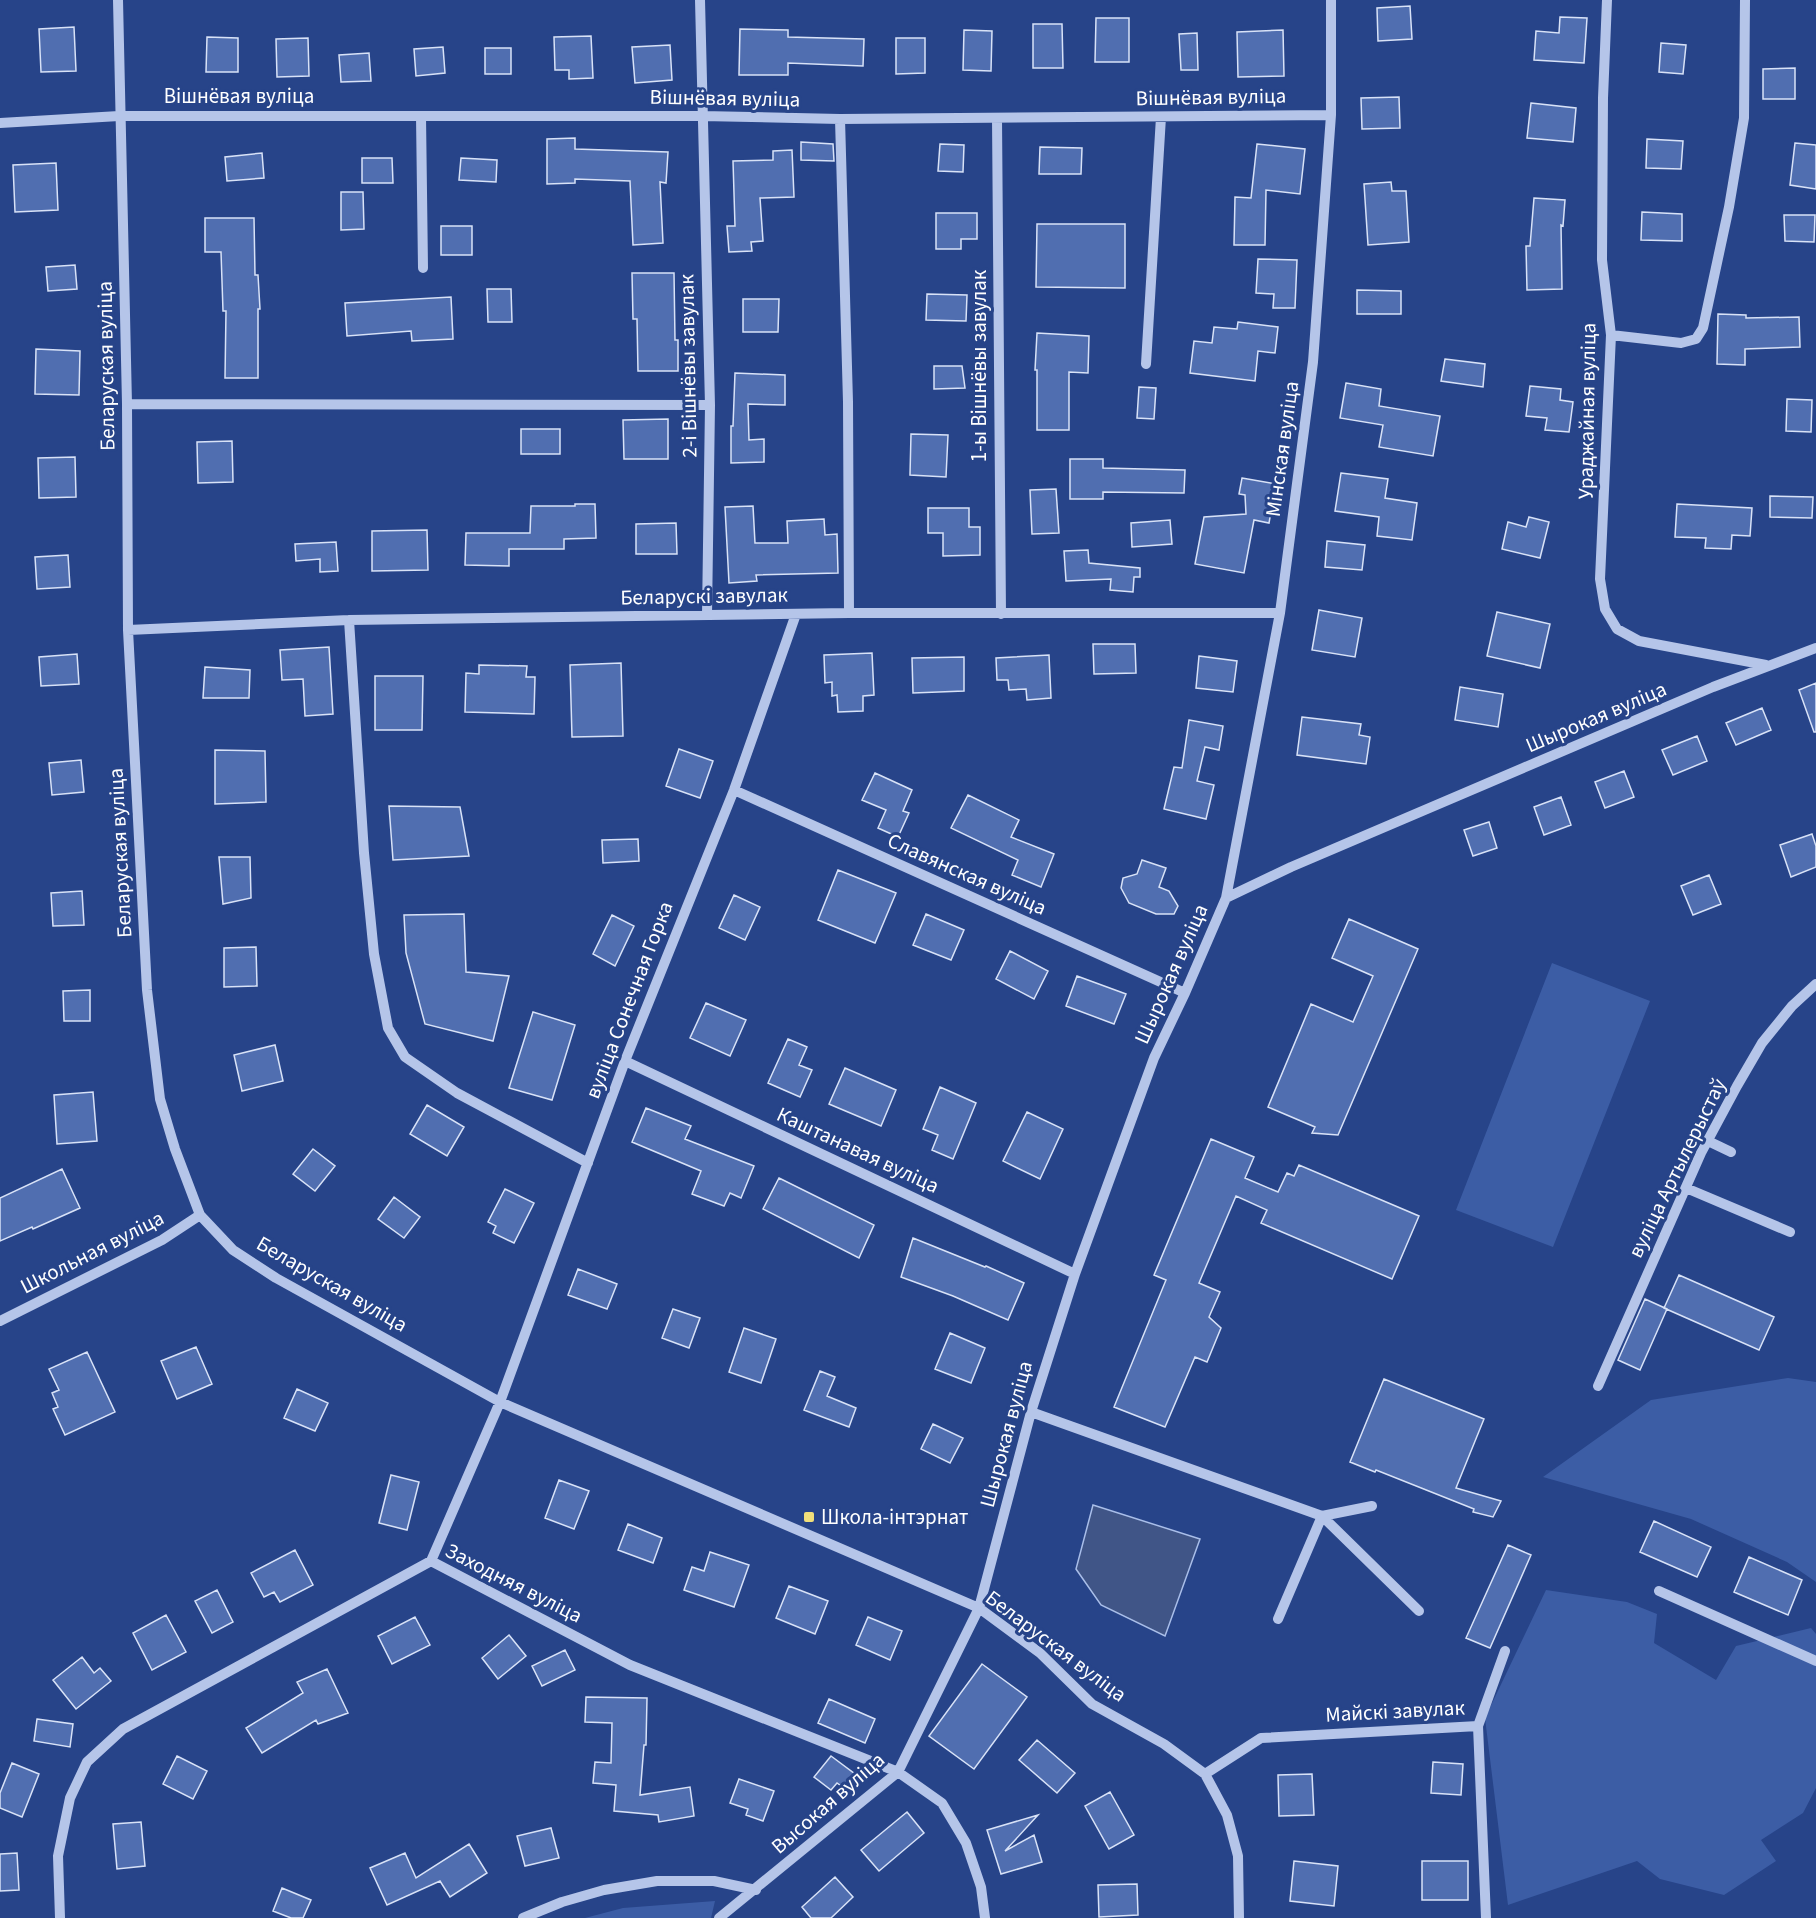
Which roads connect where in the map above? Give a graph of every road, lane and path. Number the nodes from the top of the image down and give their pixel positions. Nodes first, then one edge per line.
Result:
1 (118, 0) edge
2 (700, 0) edge
3 (1331, 0) edge
4 (1607, 0) edge
5 (1745, 0) edge
6 (1331, 115) junction
7 (119, 116) junction
8 (421, 116) junction
9 (702, 116) junction
10 (1161, 117) junction
11 (997, 118) junction
12 (840, 119) junction
13 (0, 123) edge
14 (423, 268) dead end
15 (1611, 335) junction
16 (1146, 364) dead end
17 (127, 404) junction
18 (710, 405) junction
19 (849, 613) junction
20 (1280, 613) junction
21 (796, 614) junction
22 (1001, 614) junction
23 (707, 615) junction
24 (349, 620) junction
25 (128, 630) junction
26 (1816, 648) edge
27 (1767, 665) junction
28 (734, 790) junction
29 (1226, 898) junction
30 (1816, 984) edge
31 (1185, 993) junction
32 (625, 1061) junction
33 (1708, 1141) junction
34 (1731, 1152) dead end
35 (588, 1163) junction
36 (1686, 1188) junction
37 (200, 1215) junction
38 (1790, 1232) dead end
39 (1075, 1274) junction
40 (0, 1321) edge
41 (1598, 1386) dead end
42 (500, 1402) junction
43 (1031, 1412) junction
44 (1372, 1506) dead end
45 (1322, 1516) junction
46 (431, 1561) junction
47 (1659, 1591) dead end
48 (979, 1608) junction
49 (1419, 1611) dead end
50 (1278, 1619) dead end
51 (1505, 1650) dead end
52 (1816, 1661) edge
53 (1478, 1726) junction
54 (898, 1772) junction
55 (1205, 1774) junction
56 (756, 1890) junction
57 (60, 1918) edge
58 (523, 1918) edge
59 (719, 1918) edge
60 (985, 1918) edge
61 (1239, 1918) edge
62 (1486, 1918) edge

1 - 7 street, Беларуская вуліца
2 - 9 street, 2-і Вішнёвы завулак
3 - 6 street, Мінская вуліца
4 - 15 street, Ураджайная вуліца
5 - 15 street
6 - 10 street, Вішнёвая вуліца
6 - 20 street, Мінская вуліца
7 - 8 street, Вішнёвая вуліца
7 - 13 street, Вішнёвая вуліца
7 - 17 street, Беларуская вуліца
8 - 9 street, Вішнёвая вуліца
8 - 14 street
9 - 12 street, Вішнёвая вуліца
9 - 18 street, 2-і Вішнёвы завулак
10 - 11 street, Вішнёвая вуліца
10 - 16 street
11 - 12 street, Вішнёвая вуліца
11 - 22 street, 1-ы Вішнёвы завулак
12 - 19 street
15 - 27 street, Ураджайная вуліца
17 - 18 street
17 - 25 street, Беларуская вуліца
18 - 23 street, 2-і Вішнёвы завулак
19 - 21 street, Беларускі завулак
19 - 22 street, Беларускі завулак
20 - 22 street, Беларускі завулак
20 - 29 street, Мінская вуліца
21 - 23 street, Беларускі завулак
21 - 28 street, вуліца Сонечная Горка
23 - 24 street, Беларускі завулак
24 - 25 street, Беларускі завулак
24 - 35 street
25 - 37 street, Беларуская вуліца
26 - 27 street, Шырокая вуліца
27 - 29 street, Шырокая вуліца
28 - 31 street, Славянская вуліца
28 - 32 street, вуліца Сонечная Горка
29 - 31 street, Шырокая вуліца
30 - 33 street, вуліца Артылерыстаў
31 - 39 street, Шырокая вуліца
32 - 35 street, вуліца Сонечная Горка
32 - 39 street, Каштанавая вуліца
33 - 34 street
33 - 36 street, вуліца Артылерыстаў
35 - 42 street, вуліца Сонечная Горка
36 - 38 street
36 - 41 street, вуліца Артылерыстаў
37 - 40 street, Школьная вуліца
37 - 42 street, Беларуская вуліца
39 - 43 street, Шырокая вуліца
42 - 46 street, вуліца Сонечная Горка
42 - 48 street, Беларуская вуліца
43 - 45 street
43 - 48 street, Шырокая вуліца
44 - 45 street
45 - 49 street
45 - 50 street
46 - 54 street, Заходняя вуліца
46 - 57 street, Заходняя вуліца
47 - 52 street
48 - 54 street, Высокая вуліца
48 - 55 street, Беларуская вуліца
51 - 53 street
53 - 55 street, Майскі завулак
53 - 62 street, Майскі завулак
54 - 56 street, Высокая вуліца
54 - 60 street, Заходняя вуліца
55 - 61 street, Беларуская вуліца
56 - 58 street
56 - 59 street, Высокая вуліца

